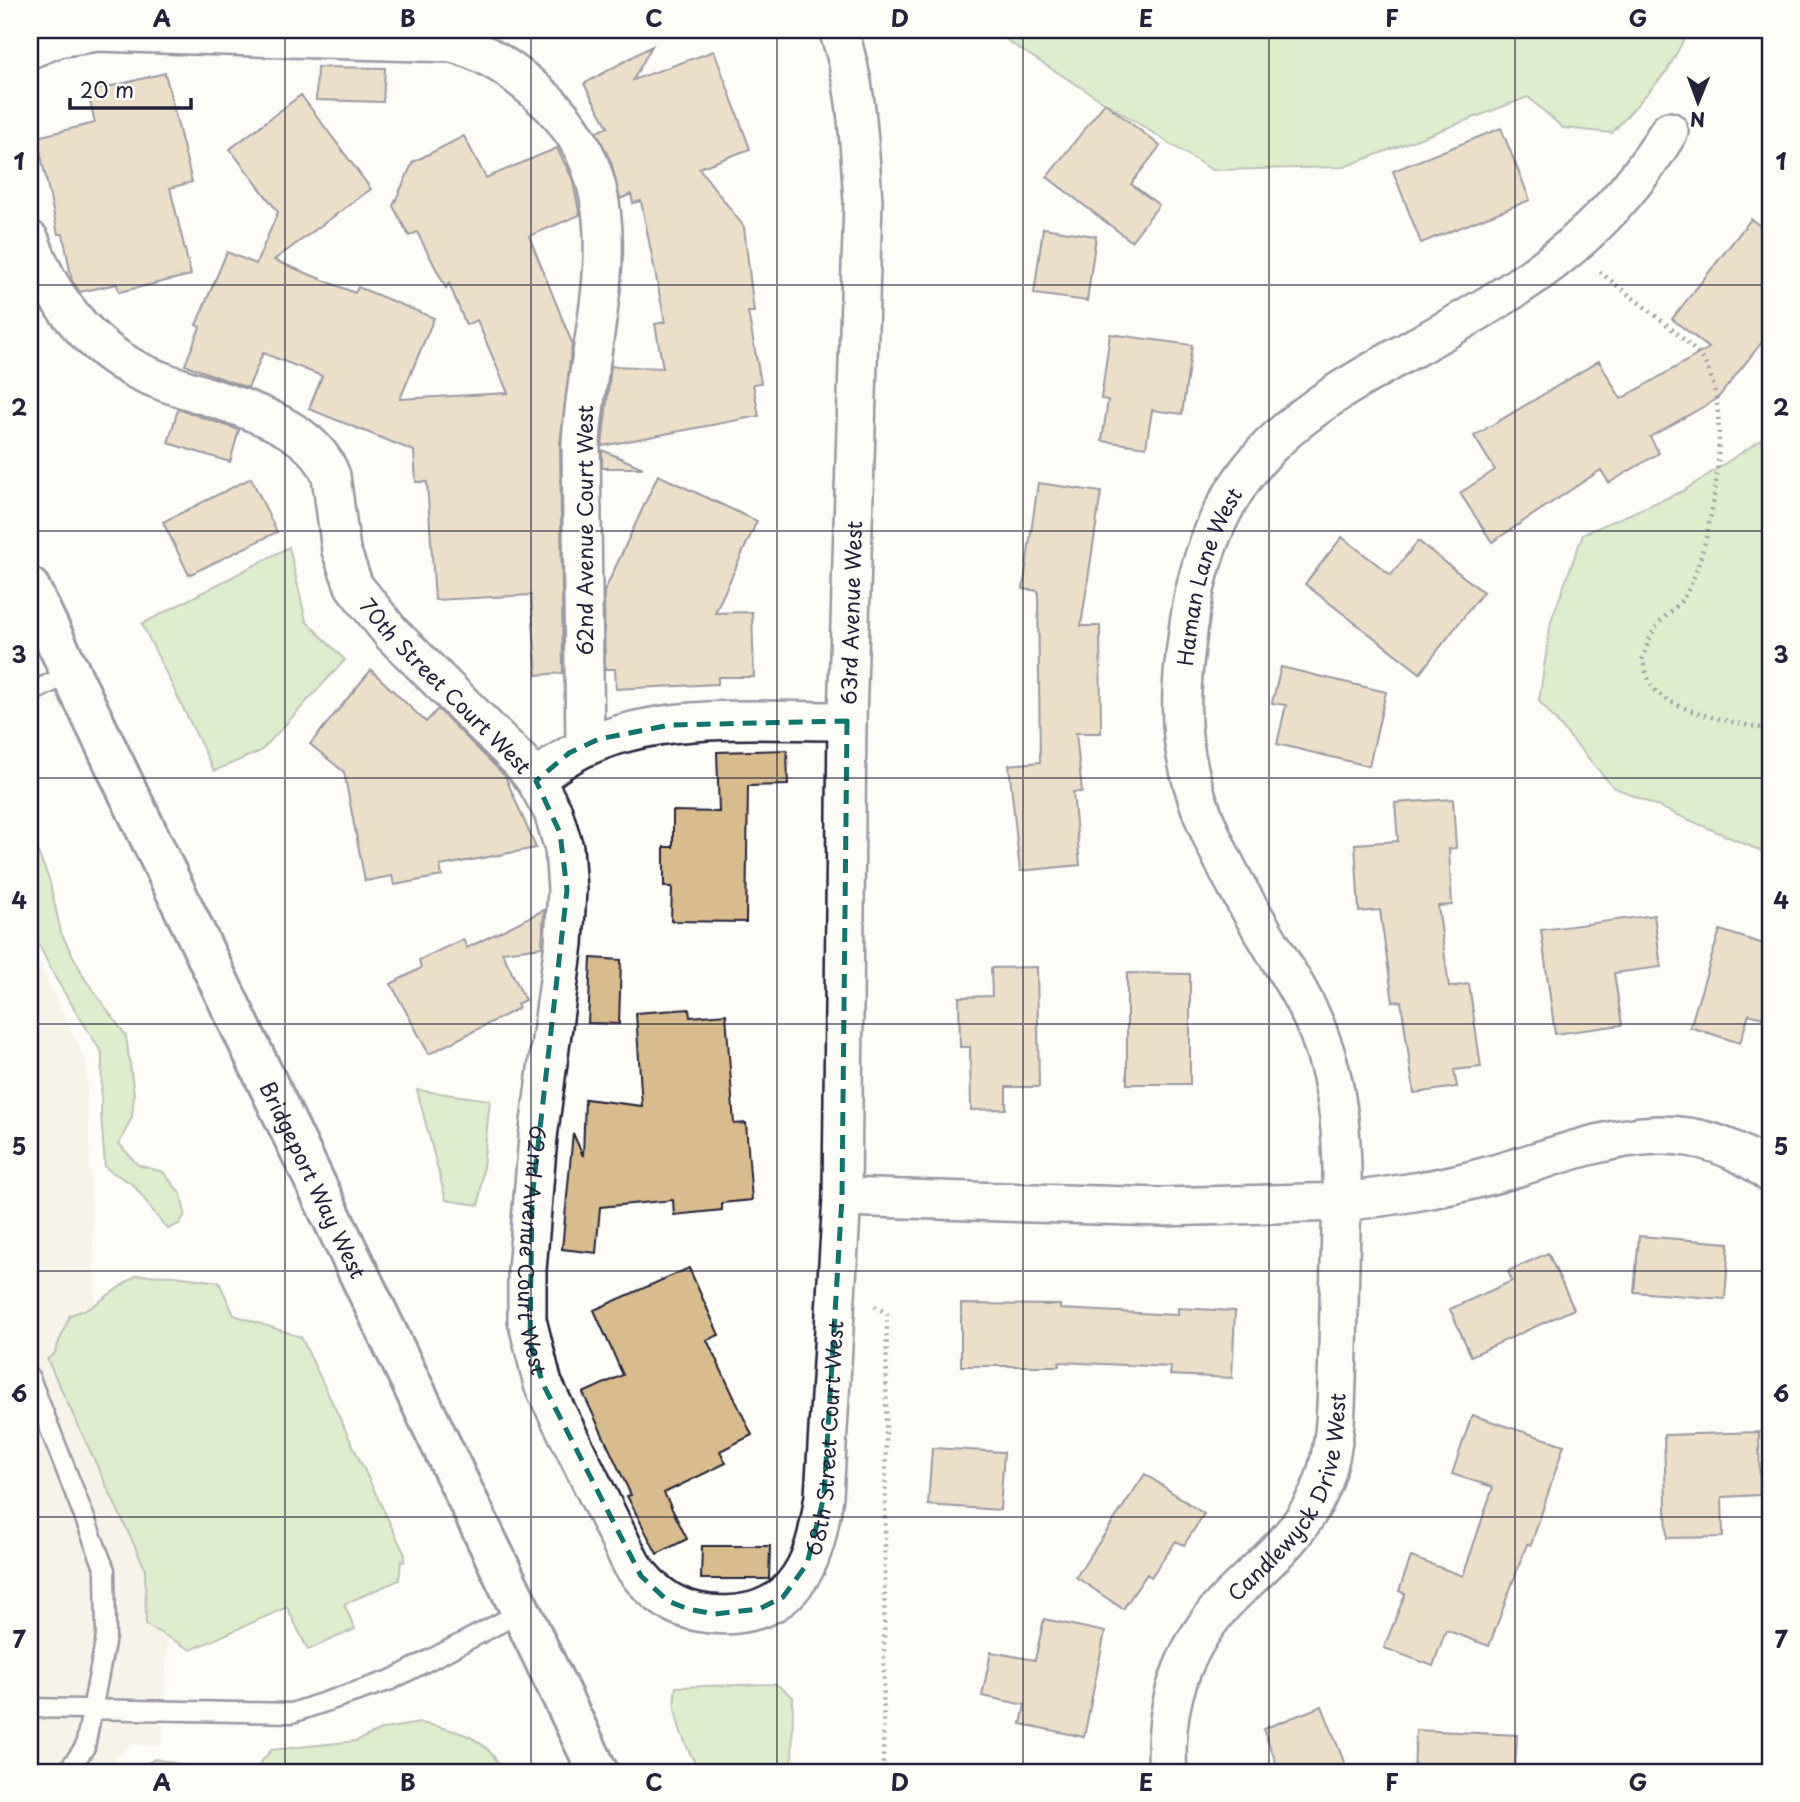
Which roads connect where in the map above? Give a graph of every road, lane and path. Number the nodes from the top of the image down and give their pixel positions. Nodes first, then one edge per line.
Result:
1 (838, 30) edge
2 (181, 31) edge
3 (30, 48) edge
4 (1669, 131) dead end
5 (30, 240) edge
6 (1570, 247) junction
7 (30, 588) edge
8 (71, 673) junction
9 (30, 693) edge
10 (847, 722) junction
11 (1770, 730) edge
12 (585, 745) junction
13 (537, 781) junction
14 (1770, 1173) edge
15 (842, 1197) junction
16 (1342, 1202) junction
17 (836, 1298) junction
18 (30, 1378) edge
19 (521, 1612) junction
20 (715, 1614) joint
21 (30, 1708) edge
22 (93, 1709) junction
23 (67, 1772) edge
24 (598, 1772) edge
25 (883, 1772) edge
26 (1168, 1772) edge

1 - 10 street, 63rd Avenue West
2 - 3 street, 62nd Avenue Court West
2 - 12 street, 62nd Avenue Court West
4 - 6 street, Haman Lane West
5 - 13 street, 70th Street Court West
6 - 11 path
6 - 16 street, Haman Lane West
7 - 8 main road, Bridgeport Way West
8 - 9 lane
8 - 19 main road, Bridgeport Way West
10 - 12 street, 70th Street Court West
10 - 15 street, 63rd Avenue West
12 - 13 street, 70th Street Court West
13 - 20 street, 62nd Avenue Court West
14 - 16 street
15 - 16 street
15 - 17 street, 68th Street Court West
16 - 26 street, Candlewyck Drive West
17 - 20 street, 68th Street Court West
17 - 25 path
18 - 22 lane
19 - 22 lane
19 - 24 main road, Bridgeport Way West
21 - 22 lane
22 - 23 lane

